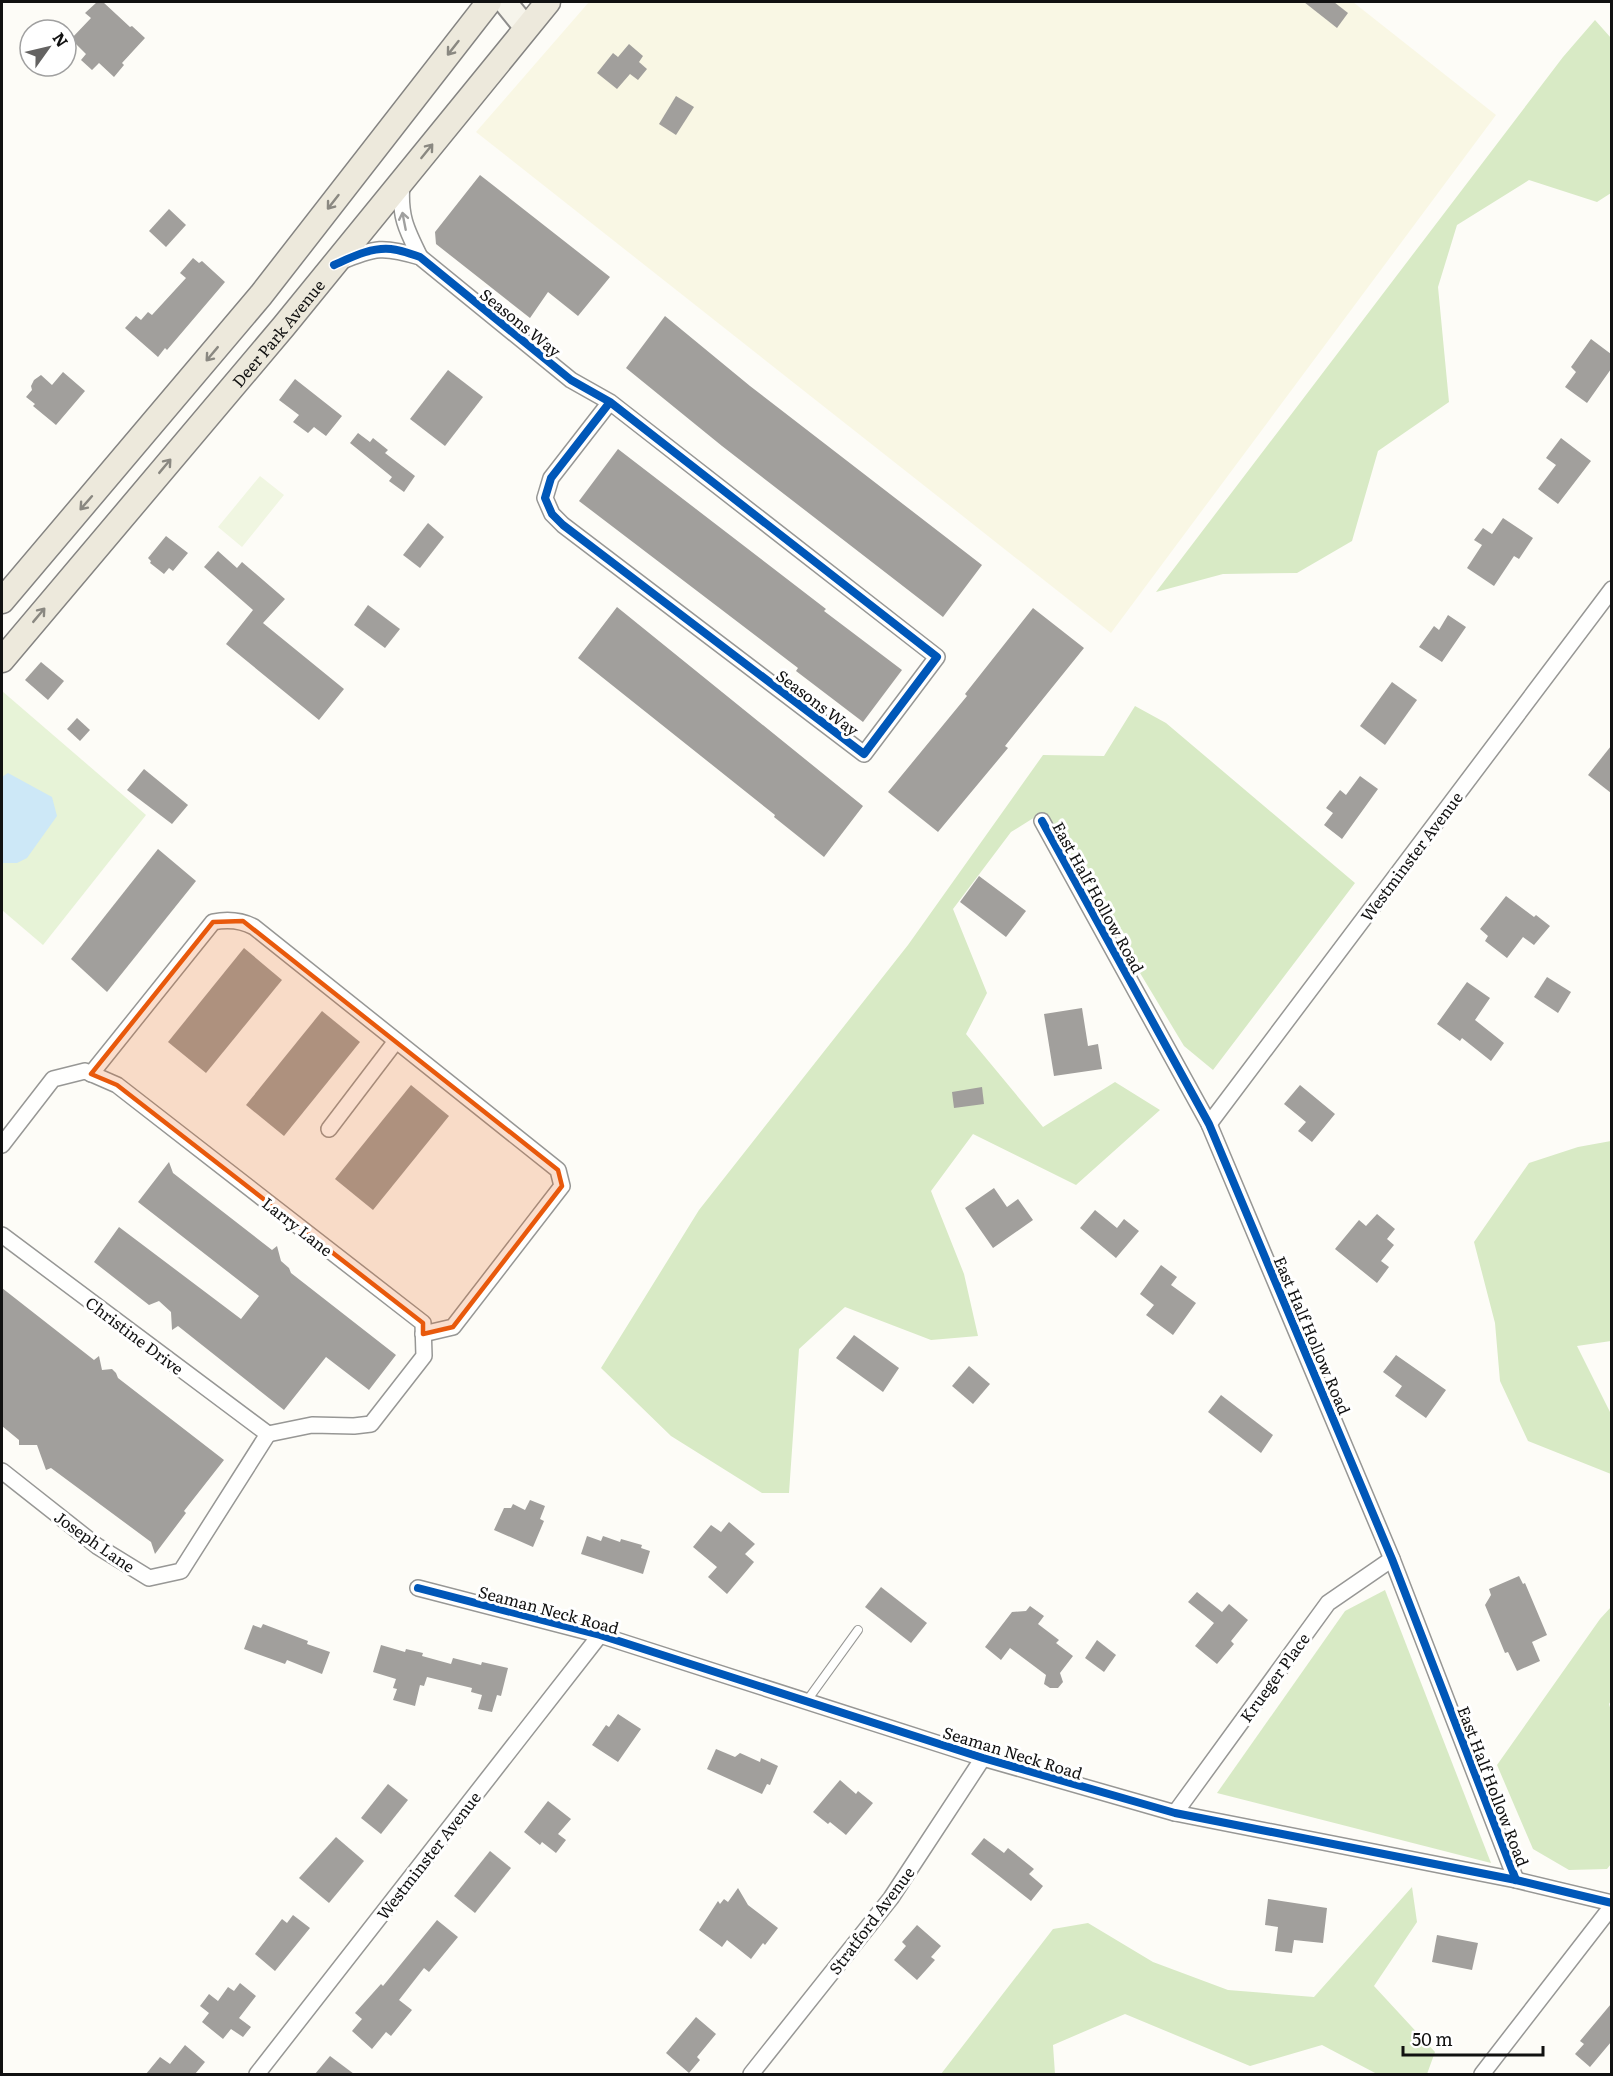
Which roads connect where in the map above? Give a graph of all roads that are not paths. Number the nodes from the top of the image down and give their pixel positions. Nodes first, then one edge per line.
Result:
1 (489, 2) edge
2 (505, 2) edge
3 (548, 2) edge
4 (526, 28) junction
5 (402, 182) junction
6 (420, 257) junction
7 (334, 265) junction
8 (610, 402) junction
9 (1611, 589) edge
10 (2, 601) edge
11 (2, 660) edge
12 (1042, 821) dead end
13 (396, 1041) junction
14 (91, 1074) junction
15 (1209, 1124) junction
16 (328, 1129) dead end
17 (2, 1145) edge
18 (2, 1235) edge
19 (423, 1334) junction
20 (268, 1434) junction
21 (2, 1472) edge
22 (1392, 1559) junction
23 (418, 1588) dead end
24 (858, 1630) dead end
25 (600, 1635) junction
26 (806, 1702) junction
27 (983, 1758) junction
28 (1175, 1813) junction
29 (1516, 1880) junction
30 (1611, 1904) edge
31 (257, 2074) edge
32 (751, 2074) edge
33 (1482, 2074) edge

1 -> 10 main road
2 - 4 street
3 - 4 main road, Deer Park Avenue
5 -> 4 main road, Deer Park Avenue
6 -> 5 street
5 - 7 main road, Deer Park Avenue
6 - 7 street
6 - 8 street, Seasons Way
11 -> 7 main road, Deer Park Avenue
8 - 8 street, Seasons Way
9 - 15 street, Westminster Avenue
12 - 15 street, East Half Hollow Road
13 - 14 street
13 - 16 street
13 - 19 street
14 - 17 street, Larry Lane
14 - 19 street, Larry Lane
15 - 22 street, East Half Hollow Road
18 - 20 street, Christine Drive
19 - 20 street
20 - 21 street, Joseph Lane
22 - 28 street, Krueger Place
22 - 29 street, East Half Hollow Road
23 - 25 street, Seaman Neck Road
24 - 26 lane
25 - 26 street, Seaman Neck Road
25 - 31 street, Westminster Avenue
26 - 27 street, Seaman Neck Road
27 - 28 street, Seaman Neck Road
27 - 32 street, Stratford Avenue
28 - 29 street, Seaman Neck Road
29 - 30 street, Seaman Neck Road
30 - 33 street

